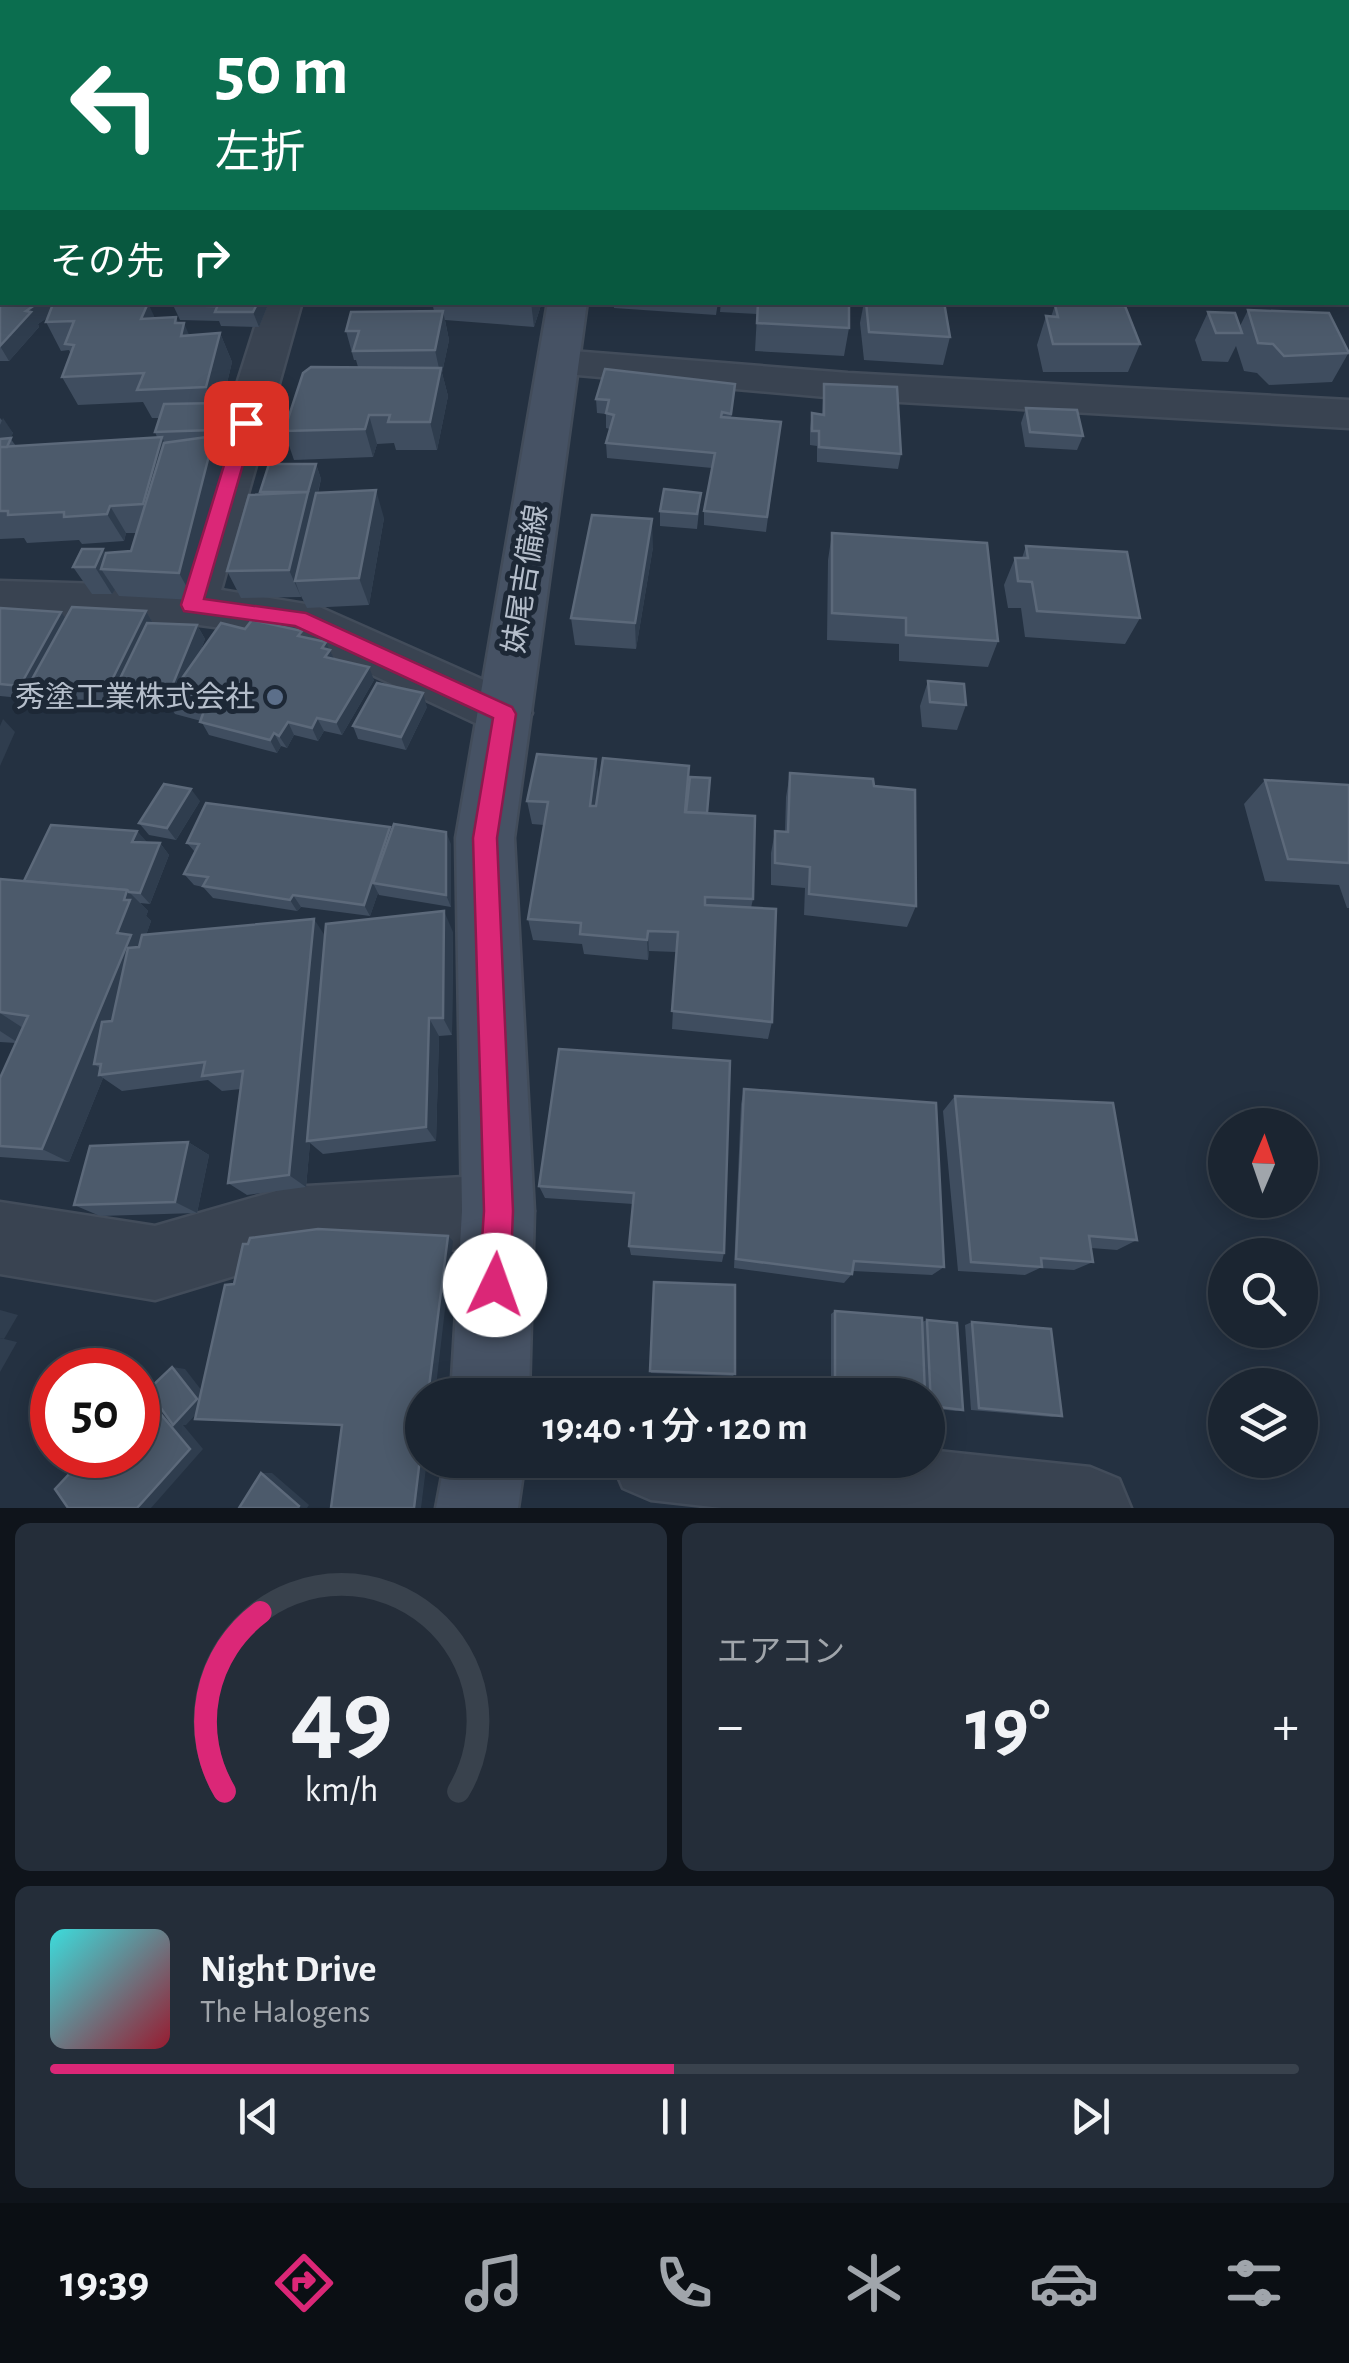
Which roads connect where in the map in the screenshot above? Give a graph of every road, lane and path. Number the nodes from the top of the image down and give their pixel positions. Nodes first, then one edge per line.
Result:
1 (281, 305) edge
2 (568, 305) edge
3 (558, 363) junction
4 (1349, 414) edge
5 (0, 599) edge
6 (192, 605) junction
7 (504, 714) junction
8 (498, 1211) junction
9 (0, 1238) edge
10 (491, 1378) edge
11 (482, 1478) edge
12 (816, 1478) edge
13 (478, 1508) edge
14 (1090, 1508) edge

1 - 6 street
2 - 3 main road, 妹尾吉備線
3 - 4 street
3 - 7 main road, 妹尾吉備線
5 - 6 street
6 - 7 street
7 - 8 main road, 妹尾吉備線
8 - 9 street
8 - 10 main road, 妹尾吉備線
11 - 13 main road
12 - 14 street

